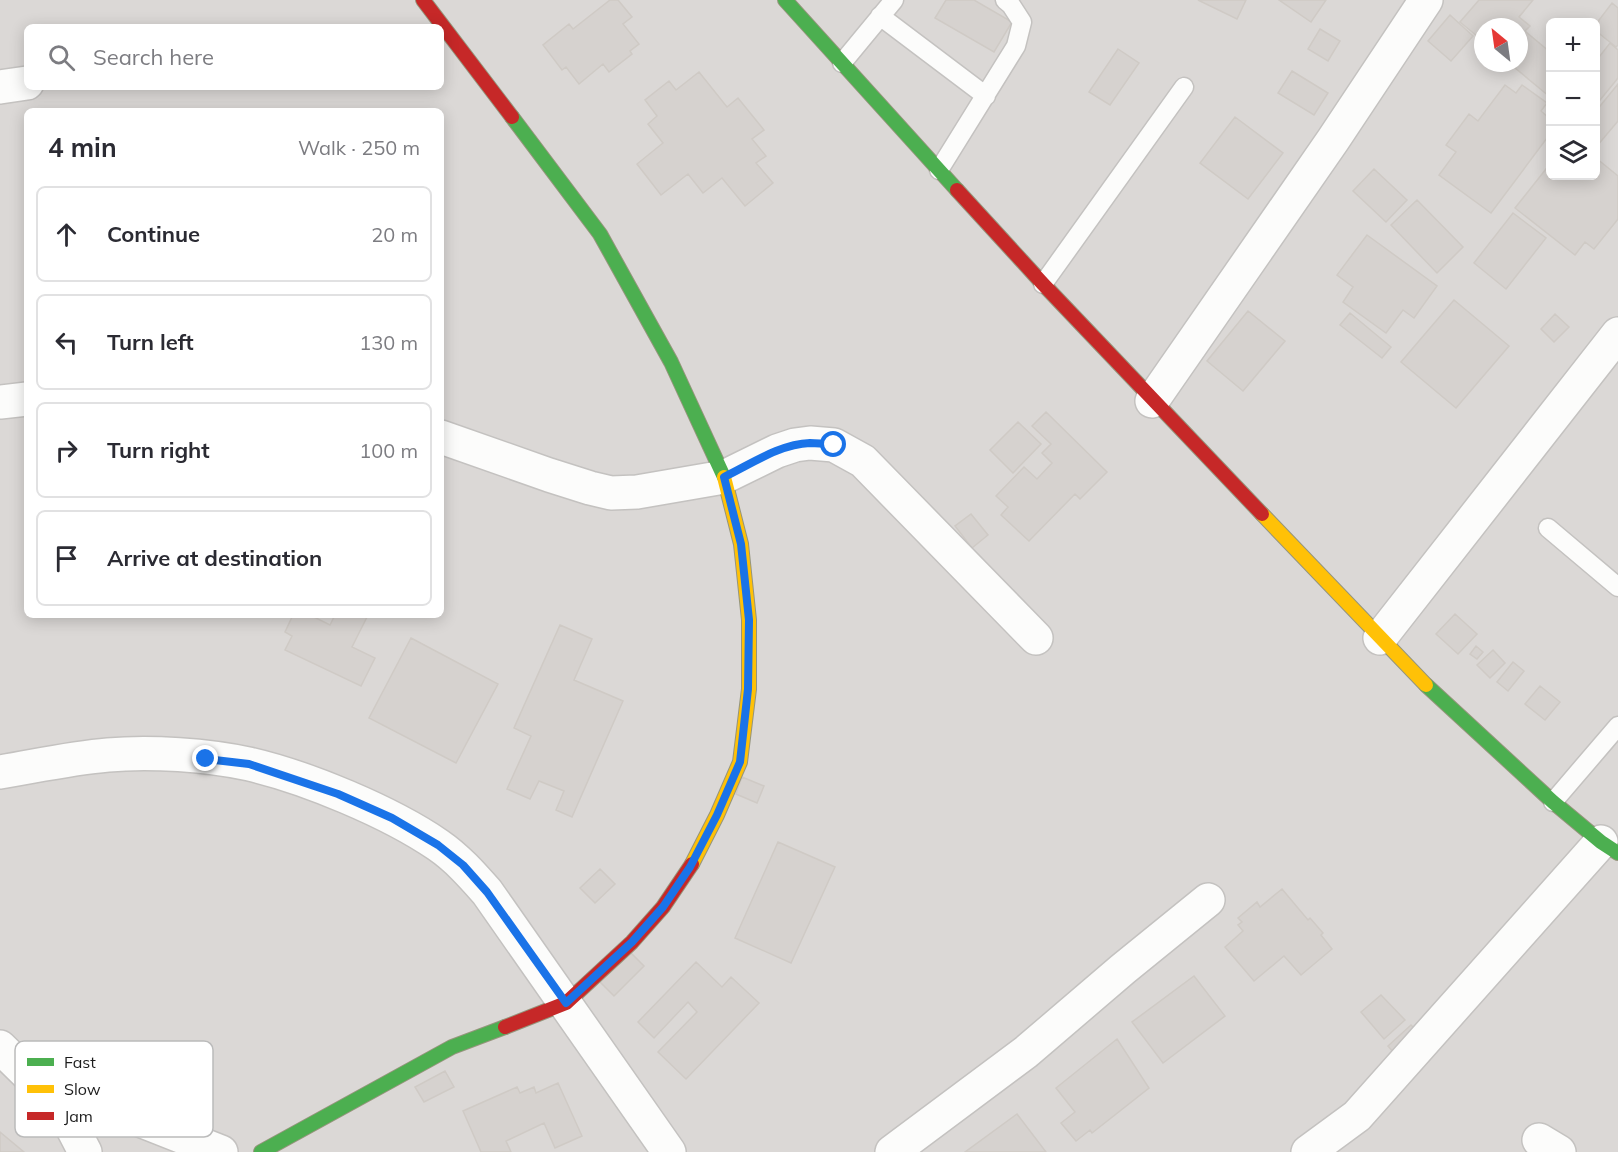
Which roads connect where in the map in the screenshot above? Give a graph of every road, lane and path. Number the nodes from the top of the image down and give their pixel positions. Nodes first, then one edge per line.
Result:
1 (423, 0) edge
2 (785, 0) edge
3 (894, 0) edge
4 (1005, 0) edge
5 (1426, 0) edge
6 (880, 16) junction
7 (441, 24) edge
8 (444, 28) edge
9 (842, 63) junction
10 (24, 83) edge
11 (0, 87) edge
12 (1184, 87) dead end
13 (986, 96) junction
14 (939, 170) junction
15 (1042, 284) junction
16 (1618, 334) edge
17 (24, 399) edge
18 (1152, 401) junction
19 (0, 402) edge
20 (444, 438) edge
21 (724, 477) junction
22 (1548, 528) dead end
23 (1618, 587) edge
24 (1036, 638) dead end
25 (1380, 638) junction
26 (1618, 726) edge
27 (0, 772) edge
28 (1553, 802) junction
29 (1610, 848) edge
30 (1208, 900) dead end
31 (566, 1003) junction
32 (0, 1047) edge
33 (15, 1062) edge
34 (77, 1137) edge
35 (183, 1137) edge
36 (85, 1152) edge
37 (221, 1152) edge
38 (261, 1152) edge
39 (669, 1152) edge
40 (892, 1152) edge
41 (1308, 1152) edge

1 - 7 street
2 - 9 street
3 - 6 lane
4 - 13 lane
5 - 18 street
6 - 9 lane
6 - 13 lane
8 - 21 street
9 - 14 street
10 - 11 street
12 - 15 lane
13 - 14 lane
14 - 15 street
15 - 18 street
16 - 25 street
17 - 19 street
18 - 25 street
20 - 21 street
21 - 24 street
21 - 31 street
22 - 23 lane
25 - 28 street
26 - 28 lane
27 - 31 street
28 - 29 street
29 - 41 street
30 - 40 street
31 - 38 street
31 - 39 street
32 - 33 street
34 - 36 street
35 - 37 street

